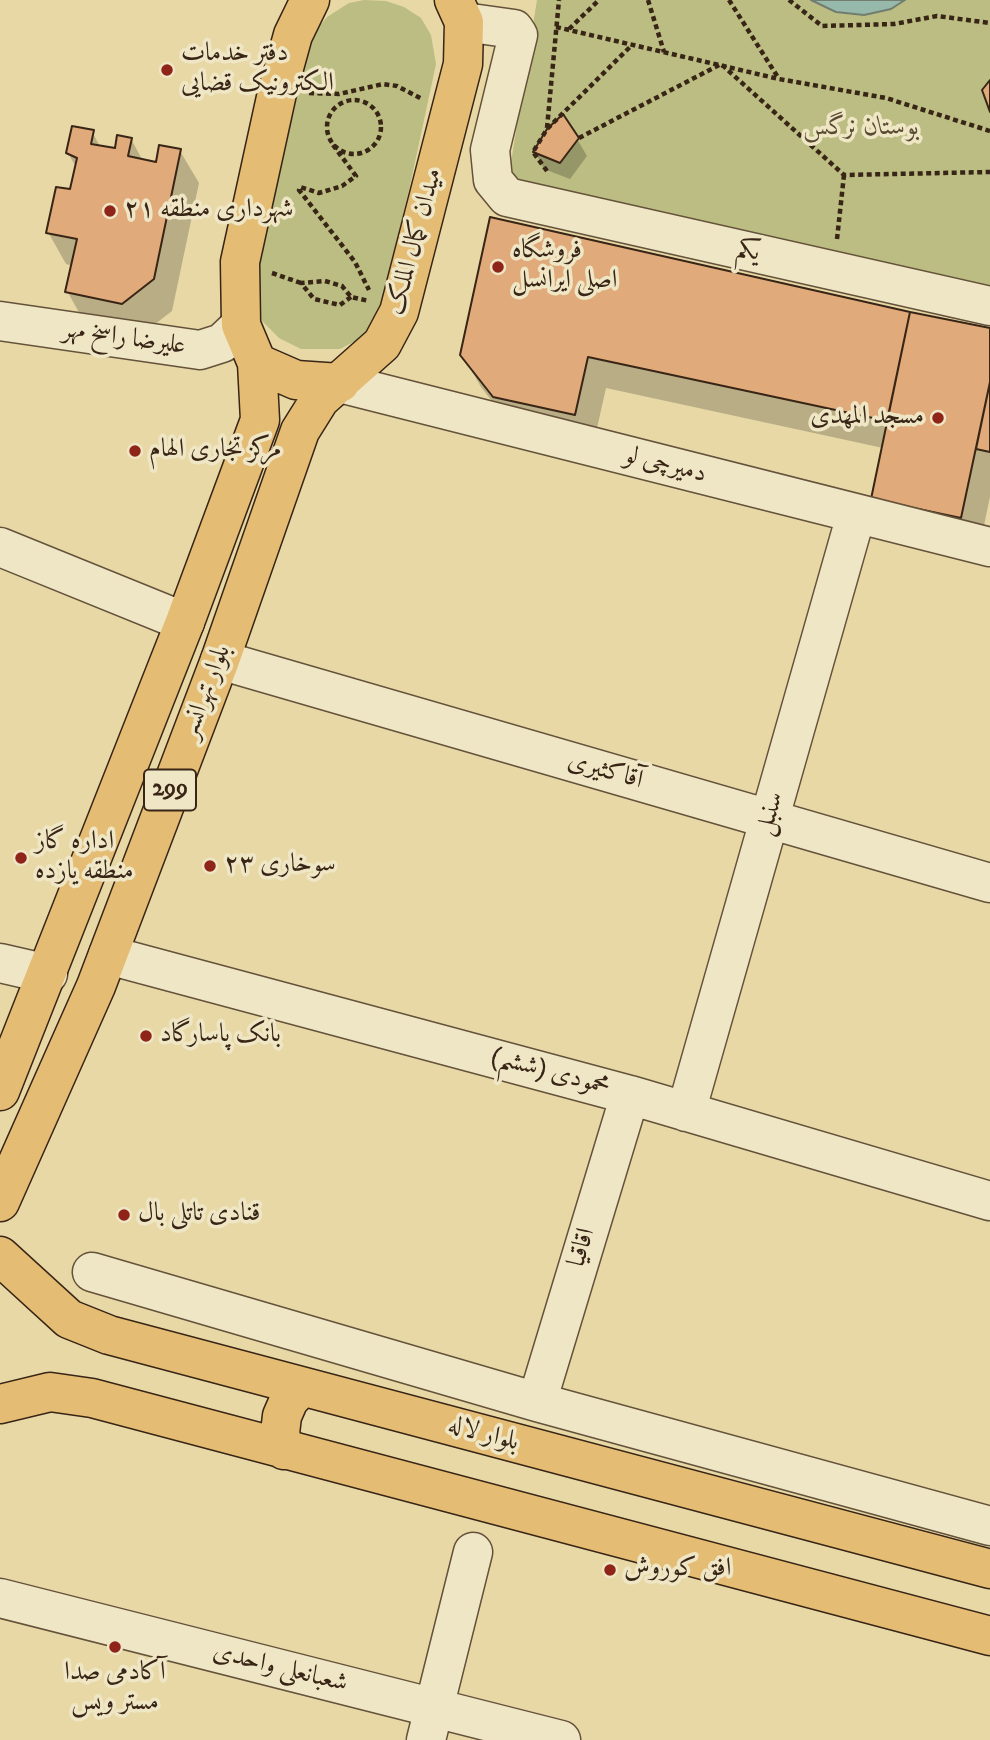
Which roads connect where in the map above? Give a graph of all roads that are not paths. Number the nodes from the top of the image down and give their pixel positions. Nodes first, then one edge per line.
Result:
1 (310, 0) edge
2 (465, 7) edge
3 (990, 306) edge
4 (0, 321) edge
5 (241, 325) junction
6 (257, 363) junction
7 (340, 383) junction
8 (856, 515) junction
9 (0, 547) edge
10 (990, 547) edge
11 (186, 622) junction
12 (220, 660) junction
13 (769, 820) junction
14 (990, 883) edge
15 (108, 955) junction
16 (0, 963) edge
17 (48, 974) junction
18 (0, 1091) edge
19 (629, 1095) junction
20 (686, 1112) junction
21 (990, 1201) edge
22 (0, 1202) edge
23 (0, 1256) edge
24 (92, 1272) dead end
25 (301, 1387) junction
26 (537, 1402) junction
27 (0, 1404) edge
28 (284, 1450) junction
29 (990, 1526) edge
30 (473, 1552) dead end
31 (990, 1569) edge
32 (0, 1598) edge
33 (990, 1636) edge
34 (430, 1724) edge
35 (561, 1740) edge

1 - 5 main road
2 - 3 street, یکم
2 - 7 main road, میدان کمال الملک
4 - 5 street, علیرضا راسخ مهر
5 - 6 main road
6 - 7 main road
6 - 11 main road, بلوار تهرانسر / 299
7 - 8 street, دمیرچی لو
7 - 12 main road, بلوار تهرانسر / 299
8 - 10 street, دمیرچی لو
8 - 13 street, سنبل
9 - 11 street
11 - 17 main road, بلوار تهرانسر / 299
12 - 13 street, آقاکثیری
12 - 15 main road, بلوار تهرانسر / 299
13 - 14 street, آقاکثیری
13 - 20 street, سنبل
15 - 19 street, محمودی (ششم)
15 - 22 main road, بلوار تهرانسر / 299
16 - 17 street
17 - 18 main road, بلوار تهرانسر / 299
19 - 20 street, محمودی (ششم)
19 - 26 street, اقاقیا
20 - 21 street, محمودی (ششم)
23 - 25 main road, بلوار لاله
24 - 26 street
25 - 28 main road
25 - 31 main road, بلوار لاله
26 - 29 street
27 - 28 main road
28 - 33 main road
30 - 34 street
32 - 34 street, شعبانعلی واحدی
34 - 35 street, شعبانعلی واحدی

